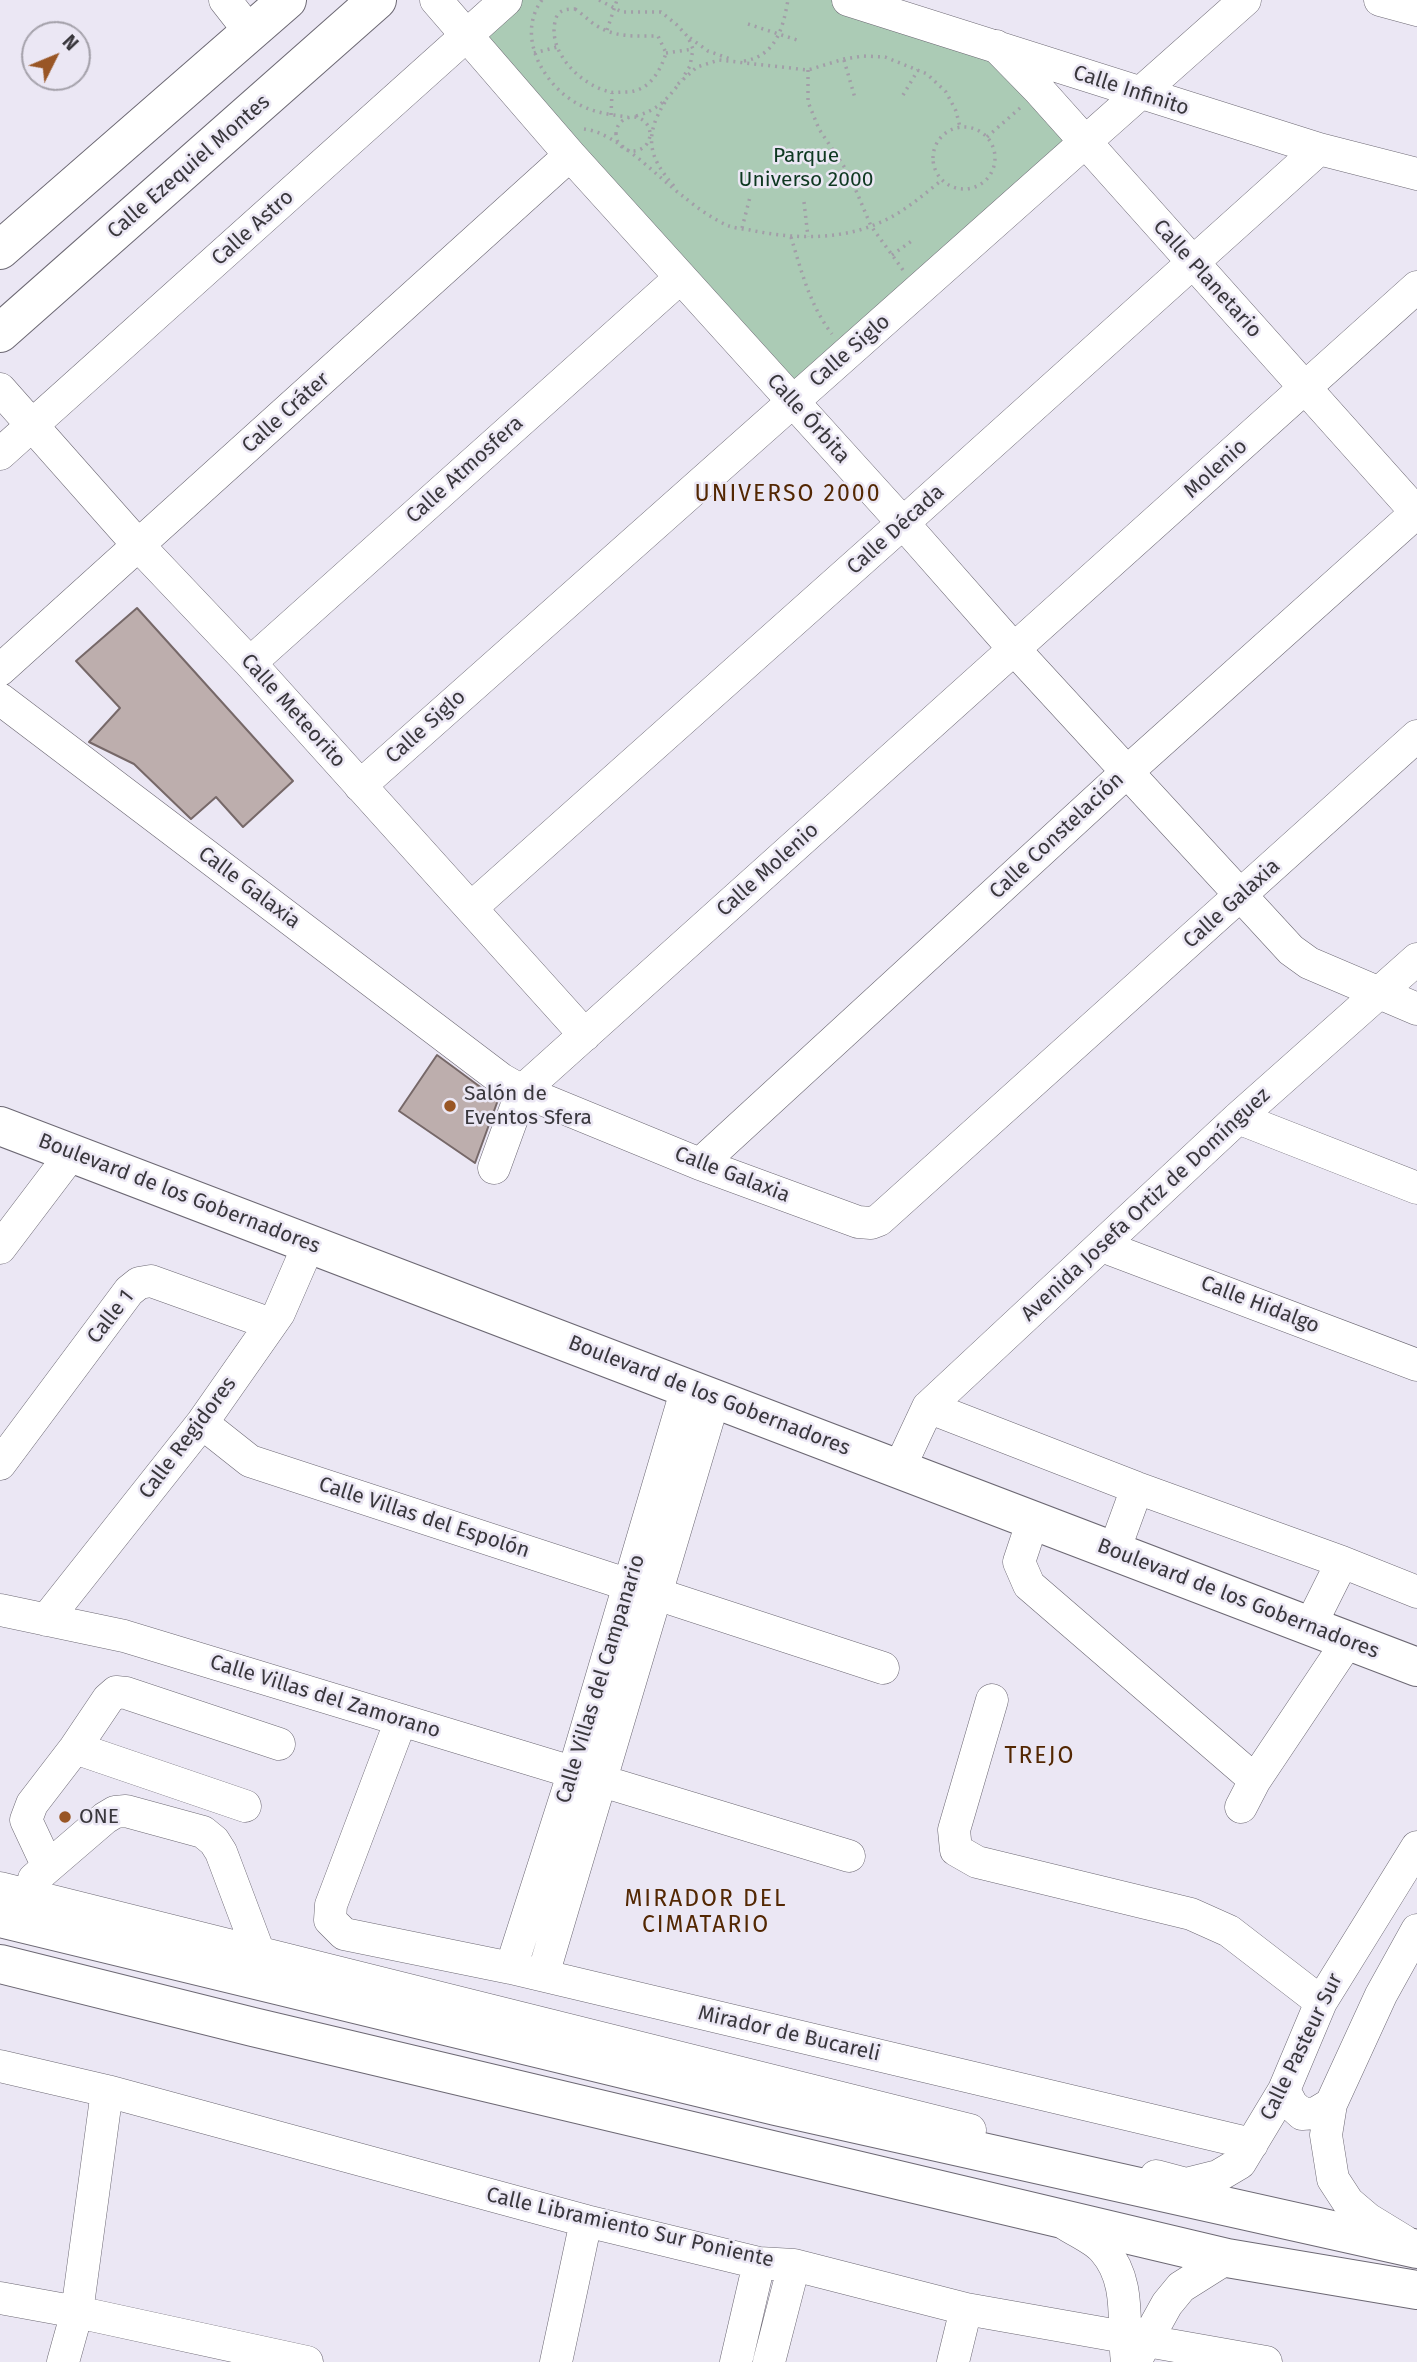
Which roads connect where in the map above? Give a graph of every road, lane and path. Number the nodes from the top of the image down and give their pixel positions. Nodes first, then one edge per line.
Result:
1 (225, 0) edge
2 (287, 0) edge
3 (377, 0) edge
4 (436, 0) edge
5 (506, 0) edge
6 (542, 0) edge
7 (599, 0) edge
8 (617, 0) edge
9 (788, 0) edge
10 (848, 0) edge
11 (1245, 0) edge
12 (1380, 0) edge
13 (613, 9) junction
14 (1417, 10) edge
15 (748, 24) dead end
16 (607, 30) junction
17 (250, 32) junction
18 (779, 35) junction
19 (466, 37) junction
20 (688, 37) junction
21 (797, 40) dead end
22 (996, 46) junction
23 (558, 47) junction
24 (693, 49) junction
25 (534, 53) junction
26 (666, 53) junction
27 (844, 59) junction
28 (738, 61) junction
29 (918, 70) junction
30 (808, 71) junction
31 (678, 84) junction
32 (1039, 90) junction
33 (612, 93) junction
34 (1139, 94) junction
35 (903, 96) dead end
36 (855, 98) dead end
37 (666, 101) junction
38 (611, 115) junction
39 (636, 116) junction
40 (628, 117) junction
41 (960, 127) junction
42 (987, 137) junction
43 (650, 138) junction
44 (1085, 142) junction
45 (561, 144) junction
46 (621, 148) junction
47 (1319, 149) junction
48 (1417, 174) edge
49 (942, 180) junction
50 (750, 197) dead end
51 (685, 198) junction
52 (804, 202) dead end
53 (871, 226) junction
54 (742, 228) junction
55 (791, 237) junction
56 (808, 237) junction
57 (913, 240) dead end
58 (0, 250) edge
59 (892, 255) junction
60 (1194, 263) junction
61 (680, 278) junction
62 (924, 287) junction
63 (1417, 287) edge
64 (0, 333) edge
65 (847, 354) junction
66 (0, 389) edge
67 (1305, 389) junction
68 (792, 401) junction
69 (32, 425) junction
70 (0, 454) edge
71 (1417, 513) edge
72 (903, 523) junction
73 (139, 546) junction
74 (1014, 649) junction
75 (250, 663) junction
76 (0, 670) edge
77 (0, 699) edge
78 (1417, 736) edge
79 (1128, 771) junction
80 (360, 786) junction
81 (1241, 896) junction
82 (471, 908) junction
83 (1417, 959) edge
84 (1378, 995) junction
85 (1417, 1009) edge
86 (585, 1035) junction
87 (522, 1091) junction
88 (1238, 1118) junction
89 (0, 1126) edge
90 (72, 1153) junction
91 (700, 1164) junction
92 (494, 1168) dead end
93 (1417, 1188) edge
94 (309, 1244) junction
95 (1102, 1245) junction
96 (0, 1248) edge
97 (271, 1324) junction
98 (1417, 1364) edge
99 (701, 1393) junction
100 (928, 1407) junction
101 (202, 1423) junction
102 (0, 1464) edge
103 (900, 1469) junction
104 (1137, 1488) junction
105 (1033, 1520) junction
106 (1114, 1551) junction
107 (1342, 1562) junction
108 (643, 1590) junction
109 (1417, 1592) edge
110 (0, 1610) edge
111 (46, 1620) junction
112 (1310, 1626) junction
113 (1348, 1641) junction
114 (1417, 1667) edge
115 (883, 1668) dead end
116 (992, 1700) dead end
117 (401, 1720) junction
118 (279, 1744) dead end
119 (75, 1748) junction
120 (588, 1775) junction
121 (245, 1806) dead end
122 (1417, 1847) edge
123 (849, 1856) dead end
124 (48, 1867) junction
125 (6, 1899) edge
126 (1417, 1930) edge
127 (259, 1953) junction
128 (0, 1964) edge
129 (511, 1968) junction
130 (543, 1975) junction
131 (1321, 2002) junction
132 (609, 2042) junction
133 (0, 2066) edge
134 (1284, 2090) junction
135 (107, 2091) junction
136 (1331, 2104) junction
137 (776, 2106) junction
138 (1252, 2144) junction
139 (1057, 2218) junction
140 (586, 2221) junction
141 (1417, 2249) edge
142 (1227, 2258) junction
143 (759, 2263) junction
144 (794, 2265) junction
145 (1417, 2290) edge
146 (0, 2298) edge
147 (966, 2309) junction
148 (76, 2312) junction
149 (1133, 2350) edge
150 (63, 2362) edge
151 (307, 2362) edge
152 (556, 2362) edge
153 (736, 2362) edge
154 (769, 2362) edge
155 (953, 2362) edge
156 (1266, 2362) edge

1 - 17 street
2 - 17 main road
3 - 64 main road, Calle Ezequiel Montes
4 - 19 street, Calle Órbita
5 - 19 street, Calle Astro
6 - 25 path
7 - 13 path
8 - 13 path
9 - 18 path
10 - 22 street, Calle Infinito
11 - 34 street, Calle Siglo
12 - 14 street
13 - 16 path
13 - 20 path
15 - 18 path
16 - 23 path
16 - 26 path
17 - 58 main road
18 - 21 path
18 - 28 path
19 - 45 street, Calle Órbita
19 - 69 street, Calle Astro
20 - 24 path
20 - 28 path
22 - 32 street, Calle Planetario
22 - 34 street, Calle Infinito
23 - 25 path
23 - 33 path
24 - 26 path
24 - 31 path
25 - 38 path
26 - 33 path
27 - 29 path
27 - 30 path
27 - 36 path
28 - 30 path
28 - 31 path
29 - 35 path
29 - 41 path
30 - 53 path
31 - 37 path
32 - 42 path
32 - 44 street, Calle Planetario
33 - 38 path
34 - 44 street, Calle Siglo
34 - 47 street, Calle Infinito
37 - 39 path
37 - 43 path
38 - 40 path
39 - 40 path
39 - 43 path
40 - 46 path
41 - 42 path
41 - 49 path
42 - 49 path
43 - 46 path
43 - 51 path
44 - 60 street, Calle Planetario
44 - 62 street, Calle Siglo
45 - 46 path
45 - 61 street, Calle Órbita
45 - 73 street, Calle Cráter
46 - 51 path
47 - 48 street, Calle Infinito
47 - 60 street, Calle Década
49 - 53 path
50 - 54 path
51 - 54 path
52 - 56 path
53 - 56 path
53 - 59 path
54 - 55 path
55 - 56 path
55 - 65 path
57 - 59 path
59 - 62 path
60 - 67 street, Calle Planetario
60 - 72 street, Calle Década
61 - 68 street, Calle Órbita
61 - 75 street, Calle Atmosfera
62 - 65 street, Calle Siglo
63 - 67 street, Molenio
65 - 68 street, Calle Siglo
66 - 69 street, Calle Meteorito
67 - 71 street, Calle Planetario
67 - 74 street, Molenio
68 - 72 street, Calle Órbita
68 - 80 street, Calle Siglo
69 - 70 street, Calle Astro
69 - 73 street, Calle Meteorito
71 - 79 street, Calle Constelación
72 - 74 street, Calle Órbita
72 - 82 street, Calle Década
73 - 75 street, Calle Meteorito
73 - 76 street, Calle Cráter
74 - 79 street, Calle Órbita
74 - 86 street, Calle Molenio
75 - 80 street, Calle Meteorito
77 - 87 street, Calle Galaxia
78 - 81 street, Calle Galaxia
79 - 81 street, Calle Órbita
79 - 91 street, Calle Constelación
80 - 82 street, Calle Meteorito
81 - 84 street, Calle Órbita
81 - 91 street, Calle Galaxia
82 - 86 street, Calle Meteorito
83 - 84 street, Avenida Josefa Ortiz de Domínguez
84 - 85 street, Calle Órbita
84 - 88 street, Avenida Josefa Ortiz de Domínguez
86 - 87 street, Calle Molenio
87 - 91 street, Calle Galaxia
87 - 92 street
88 - 93 street
88 - 95 street, Avenida Josefa Ortiz de Domínguez
89 - 90 main road, Boulevard de los Gobernadores
90 - 94 main road, Boulevard de los Gobernadores
90 - 96 street
94 - 97 street, Calle Regidores
94 - 99 main road, Boulevard de los Gobernadores
95 - 98 street, Calle Hidalgo
95 - 100 street, Avenida Josefa Ortiz de Domínguez
97 - 101 street, Calle Regidores
97 - 102 street, Calle 1
99 - 103 main road, Boulevard de los Gobernadores
99 - 108 street, Calle Villas del Campanario
100 - 103 street, Avenida Josefa Ortiz de Domínguez
100 - 104 street
101 - 108 street, Calle Villas del Espolón
101 - 111 street, Calle Regidores
103 - 105 main road, Boulevard de los Gobernadores
104 - 106 street
104 - 107 street
105 - 106 main road, Boulevard de los Gobernadores
105 - 113 street
106 - 112 main road, Boulevard de los Gobernadores
107 - 109 street
107 - 112 street
108 - 115 street, Calle Villas del Espolón
108 - 120 street, Calle Villas del Campanario
110 - 111 street, Calle Villas del Zamorano
111 - 117 street, Calle Villas del Zamorano
112 - 113 main road, Boulevard de los Gobernadores
113 - 114 main road, Boulevard de los Gobernadores
116 - 131 street
117 - 120 street, Calle Villas del Zamorano
117 - 129 street, Mirador de Bucareli
118 - 119 street
119 - 121 street
119 - 124 street
120 - 123 street, Calle Villas del Zamorano
120 - 129 street, Calle Villas del Campanario
120 - 130 street, Calle Villas del Campanario
122 - 131 street, Calle Pasteur Sur
124 - 125 street
124 - 127 street
125 - 127 street
125 - 137 main road
126 - 136 street
127 - 132 street
128 - 139 main road
129 - 130 street, Mirador de Bucareli
130 - 138 street, Mirador de Bucareli
131 - 134 street, Calle Pasteur Sur
132 - 137 main road
132 - 138 street, Calle Pasteur Sur
133 - 135 street, Calle Libramiento Sur Poniente
134 - 136 street
134 - 138 street, Calle Pasteur Sur
135 - 140 street, Calle Libramiento Sur Poniente
135 - 148 street
136 - 141 street
137 - 141 main road
139 - 142 main road
139 - 149 street
140 - 143 street, Calle Libramiento Sur Poniente
140 - 152 street
142 - 145 main road
142 - 149 street
143 - 144 street, Calle Libramiento Sur Poniente
143 - 153 street
144 - 147 street, Calle Libramiento Sur Poniente
144 - 154 street
146 - 148 street
147 - 149 street, Calle Libramiento Sur Poniente
147 - 155 street
148 - 150 street
148 - 151 street
149 - 156 street, Calle Libramiento Sur Poniente

